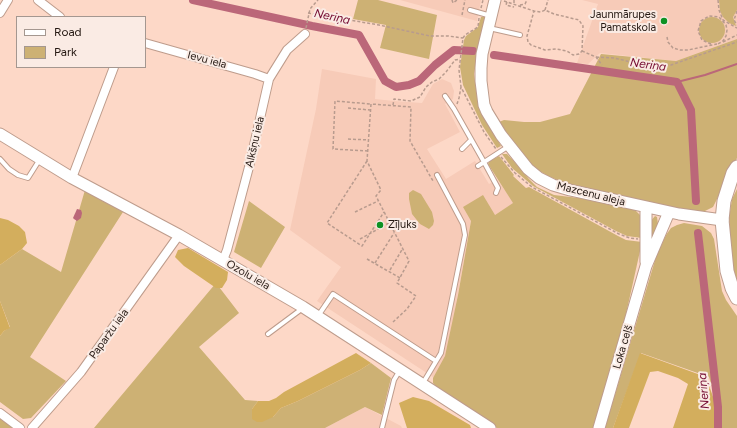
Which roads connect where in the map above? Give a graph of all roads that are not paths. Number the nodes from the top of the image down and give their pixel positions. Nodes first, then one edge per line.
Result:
1 (8, 0) edge
2 (38, 0) edge
3 (495, 0) edge
4 (470, 10) dead end
5 (0, 13) edge
6 (486, 14) junction
7 (59, 16) edge
8 (488, 28) junction
9 (305, 34) dead end
10 (520, 35) dead end
11 (146, 43) edge
12 (114, 68) edge
13 (269, 79) junction
14 (445, 96) dead end
15 (0, 134) edge
16 (471, 140) junction
17 (510, 146) junction
18 (462, 149) dead end
19 (0, 159) edge
20 (40, 159) junction
21 (484, 162) junction
22 (478, 166) dead end
23 (737, 167) edge
24 (437, 175) dead end
25 (72, 178) junction
26 (737, 181) edge
27 (496, 192) dead end
28 (726, 196) junction
29 (646, 207) junction
30 (669, 212) junction
31 (722, 220) junction
32 (179, 235) junction
33 (223, 260) junction
34 (646, 266) junction
35 (737, 298) edge
36 (303, 307) junction
37 (318, 317) junction
38 (268, 334) dead end
39 (436, 361) junction
40 (400, 370) junction
41 (423, 384) junction
42 (0, 413) edge
43 (20, 428) edge
44 (32, 428) edge
45 (382, 428) edge
46 (489, 428) edge
47 (599, 428) edge

1 - 5 street
2 - 7 street
3 - 6 main road, Mazcenu aleja
4 - 6 lane
6 - 8 main road, Mazcenu aleja
8 - 10 lane
8 - 17 main road, Mazcenu aleja
9 - 13 street, Alkšņu iela
11 - 13 street, Ievu iela
12 - 25 street
13 - 33 street, Alkšņu iela
14 - 16 lane
15 - 20 main road, Ozolu iela
16 - 18 lane
16 - 21 lane
17 - 21 lane
17 - 29 main road, Mazcenu aleja
19 - 20 lane
20 - 25 main road, Ozolu iela
21 - 22 lane
21 - 27 lane
23 - 28 main road
24 - 39 lane
25 - 32 main road, Ozolu iela
26 - 28 main road
28 - 31 main road
29 - 30 main road, Mazcenu aleja
29 - 34 main road, Loka ceļš
30 - 31 main road, Mazcenu aleja
30 - 34 main road, Loka ceļš
31 - 35 main road
32 - 33 main road, Ozolu iela
32 - 44 street, Paparžu iela
33 - 36 main road, Ozolu iela
34 - 47 main road, Loka ceļš
36 - 37 main road, Ozolu iela
36 - 38 lane
37 - 39 lane
37 - 40 main road, Ozolu iela
39 - 41 lane
40 - 41 main road, Ozolu iela
40 - 45 lane
41 - 46 main road, Ozolu iela
42 - 43 street

